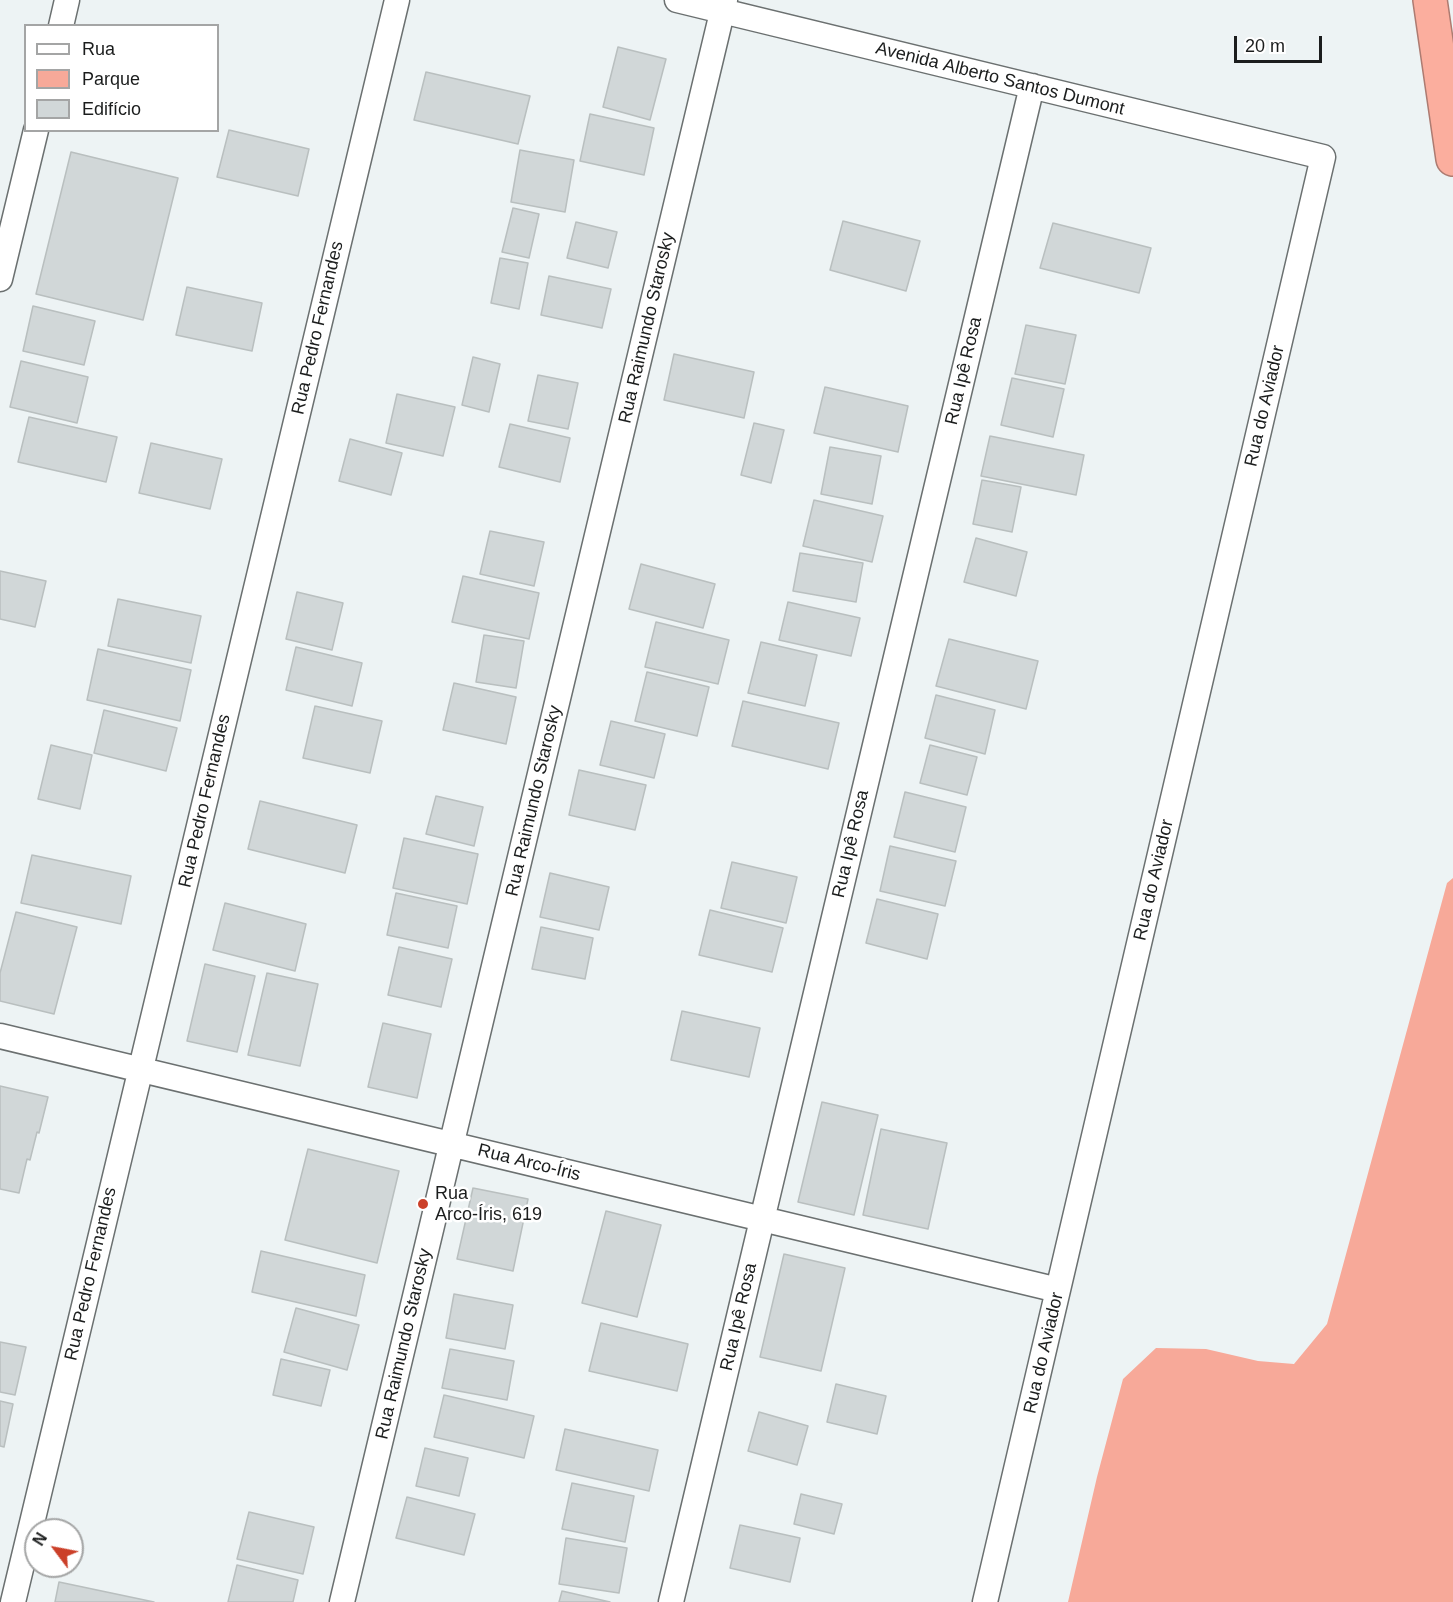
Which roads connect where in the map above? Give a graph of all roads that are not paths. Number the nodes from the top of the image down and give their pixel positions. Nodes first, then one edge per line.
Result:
1 (67, 0) edge
2 (397, 0) edge
3 (677, 0) edge
4 (1430, 0) edge
5 (724, 6) edge
6 (61, 24) edge
7 (1032, 86) junction
8 (36, 132) edge
9 (1323, 157) joint
10 (1453, 159) edge
11 (0, 279) edge
12 (0, 1036) edge
13 (140, 1070) junction
14 (452, 1144) junction
15 (762, 1219) junction
16 (1058, 1290) junction
17 (13, 1602) edge
18 (342, 1602) edge
19 (671, 1602) edge
20 (985, 1602) edge

1 - 6 street
2 - 13 street, Rua Pedro Fernandes
3 - 5 street, Avenida Alberto Santos Dumont
4 - 10 highway
5 - 7 street, Avenida Alberto Santos Dumont
5 - 14 street, Rua Raimundo Starosky
7 - 9 street, Avenida Alberto Santos Dumont
7 - 15 street, Rua Ipê Rosa
8 - 11 street
9 - 16 street, Rua do Aviador
12 - 13 street, Rua Arco-Íris
13 - 14 street, Rua Arco-Íris
13 - 17 street, Rua Pedro Fernandes
14 - 15 street, Rua Arco-Íris
14 - 18 street, Rua Raimundo Starosky
15 - 16 street, Rua Arco-Íris
15 - 19 street, Rua Ipê Rosa
16 - 20 street, Rua do Aviador

